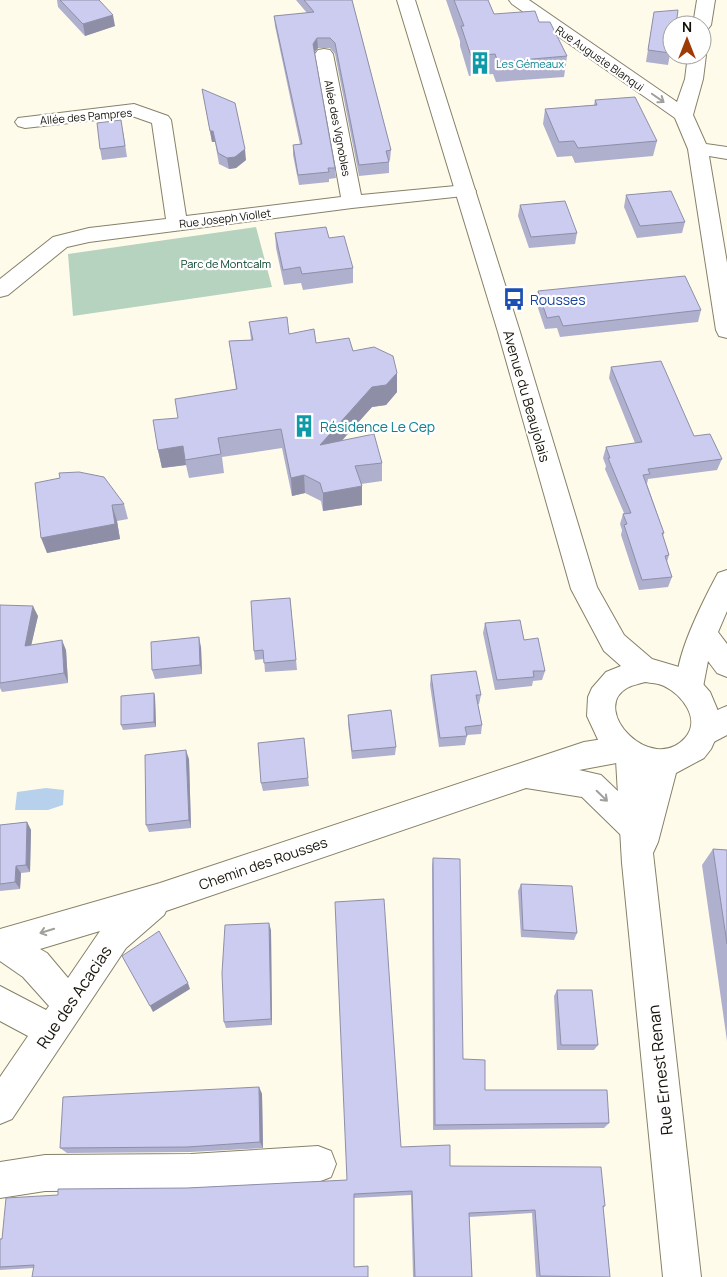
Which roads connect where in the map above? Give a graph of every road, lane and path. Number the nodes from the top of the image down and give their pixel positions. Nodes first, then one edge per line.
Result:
1 (406, 0) edge
2 (518, 0) edge
3 (706, 0) edge
4 (704, 15) edge
5 (324, 54) dead end
6 (696, 65) edge
7 (683, 115) junction
8 (25, 122) dead end
9 (698, 149) junction
10 (727, 153) edge
11 (466, 192) junction
12 (352, 202) junction
13 (177, 224) junction
14 (0, 290) edge
15 (727, 330) edge
16 (727, 581) edge
17 (614, 643) junction
18 (699, 643) junction
19 (727, 666) edge
20 (616, 679) junction
21 (685, 687) edge
22 (601, 718) junction
23 (727, 719) edge
24 (704, 734) junction
25 (626, 751) junction
26 (584, 755) junction
27 (664, 762) junction
28 (523, 774) junction
29 (635, 828) junction
30 (638, 863) junction
31 (160, 898) junction
32 (2, 945) edge
33 (0, 1003) edge
34 (60, 1018) junction
35 (0, 1107) edge
36 (318, 1164) dead end
37 (0, 1180) edge
38 (682, 1277) edge

1 - 11 street, Avenue du Beaujolais
2 -> 7 street, Rue Auguste Blanqui
3 - 4 street
5 - 12 street, Allée des Vignobles
6 - 7 street
7 - 9 street
8 - 13 street, Allée des Pampres
9 - 10 street
9 - 15 street
11 - 12 street, Rue Joseph Viollet
11 - 17 street, Avenue du Beaujolais
12 - 13 street, Rue Joseph Viollet
13 - 14 street, Rue Joseph Viollet
16 - 18 street
17 - 20 street, Avenue du Beaujolais
17 - 21 street, Avenue du Beaujolais
18 - 19 street
18 - 21 street
20 - 21 street
20 - 22 street
21 - 24 street
22 - 25 street
22 - 26 street
23 - 24 street
24 - 27 street
25 - 26 street, Chemin des Rousses
25 - 27 street
25 - 29 street, Rue Ernest Renan
26 - 28 street, Chemin des Rousses
27 - 30 street, Rue Ernest Renan
28 -> 29 street, Chemin des Rousses
28 - 31 street, Chemin des Rousses
29 - 30 street, Rue Ernest Renan
30 - 38 street, Rue Ernest Renan
31 -> 32 street, Chemin des Rousses
31 - 34 street, Rue des Acacias
32 - 34 street
33 - 34 street
34 - 35 street, Rue des Acacias
36 - 37 street

